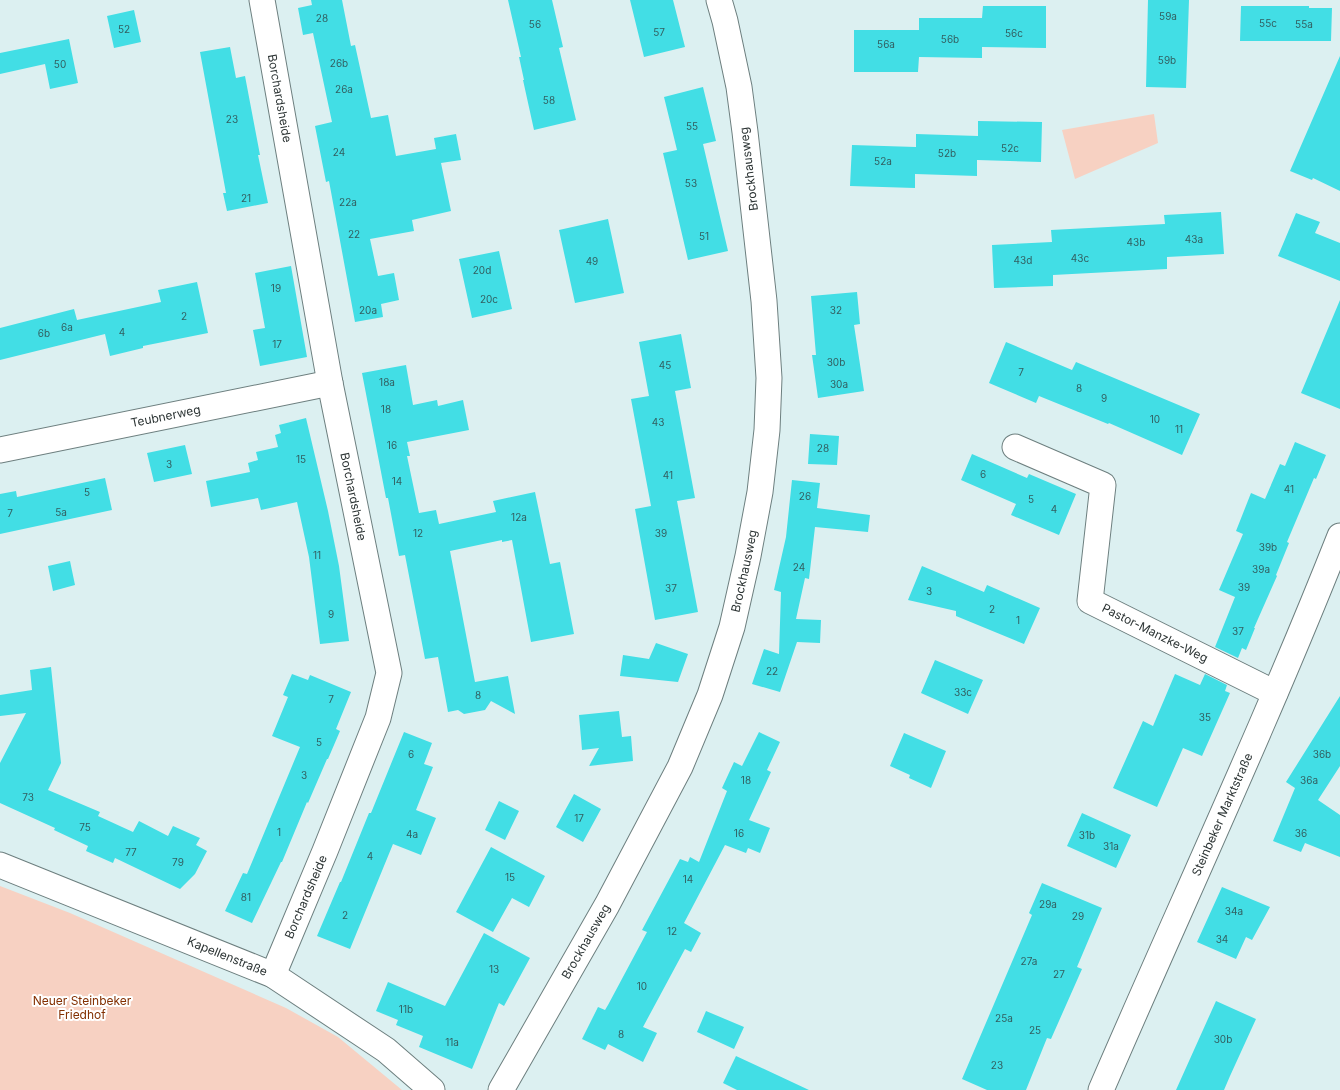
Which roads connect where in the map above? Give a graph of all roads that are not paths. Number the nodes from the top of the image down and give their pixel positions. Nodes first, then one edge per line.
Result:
1 (262, 0) edge
2 (719, 0) edge
3 (330, 383) junction
4 (1015, 447) dead end
5 (0, 450) edge
6 (1340, 536) edge
7 (1275, 693) junction
8 (0, 865) edge
9 (273, 976) junction
10 (432, 1090) edge
11 (501, 1090) edge
12 (1101, 1090) edge

1 - 3 street, Borchardsheide
2 - 11 street, Brockhausweg
3 - 5 street, Teubnerweg
3 - 9 street, Borchardsheide
4 - 7 street, Pastor-Manzke-Weg
6 - 7 street, Steinbeker Marktstraße
7 - 12 street, Steinbeker Marktstraße
8 - 9 street, Kapellenstraße
9 - 10 street, Kapellenstraße

